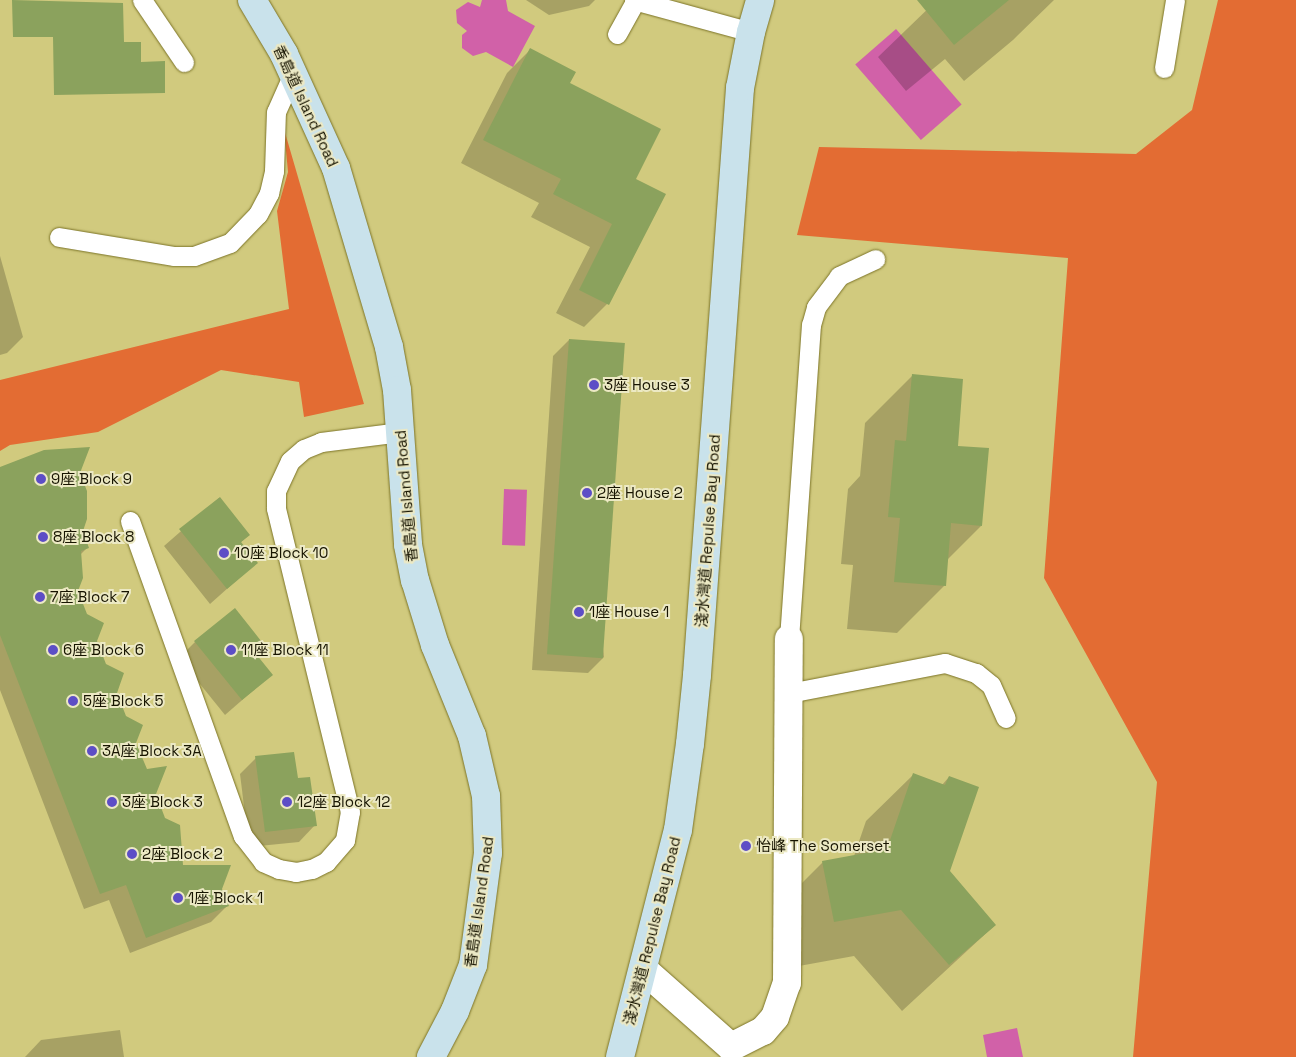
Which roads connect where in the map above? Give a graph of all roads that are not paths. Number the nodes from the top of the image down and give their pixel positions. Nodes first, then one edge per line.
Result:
1 (142, 0) edge
2 (252, 0) edge
3 (760, 0) edge
4 (1175, 0) edge
5 (634, 1) edge
6 (750, 32) junction
7 (617, 34) dead end
8 (184, 62) dead end
9 (1164, 68) dead end
10 (292, 76) junction
11 (59, 237) dead end
12 (875, 258) dead end
13 (400, 432) junction
14 (130, 521) dead end
15 (789, 640) joint
16 (789, 693) junction
17 (1006, 718) dead end
18 (644, 970) junction
19 (729, 1052) edge
20 (431, 1057) edge
21 (620, 1057) edge

1 - 8 lane
2 - 10 main road, 香島道 Island Road
3 - 6 main road, 淺水灣道 Repulse Bay Road
4 - 9 lane
5 - 6 lane
5 - 7 lane
6 - 18 main road, 淺水灣道 Repulse Bay Road
10 - 11 lane
10 - 13 main road, 香島道 Island Road
12 - 15 lane
13 - 14 lane
13 - 20 main road, 香島道 Island Road
15 - 16 street
16 - 17 lane
16 - 19 street
18 - 19 street
18 - 21 main road, 淺水灣道 Repulse Bay Road

